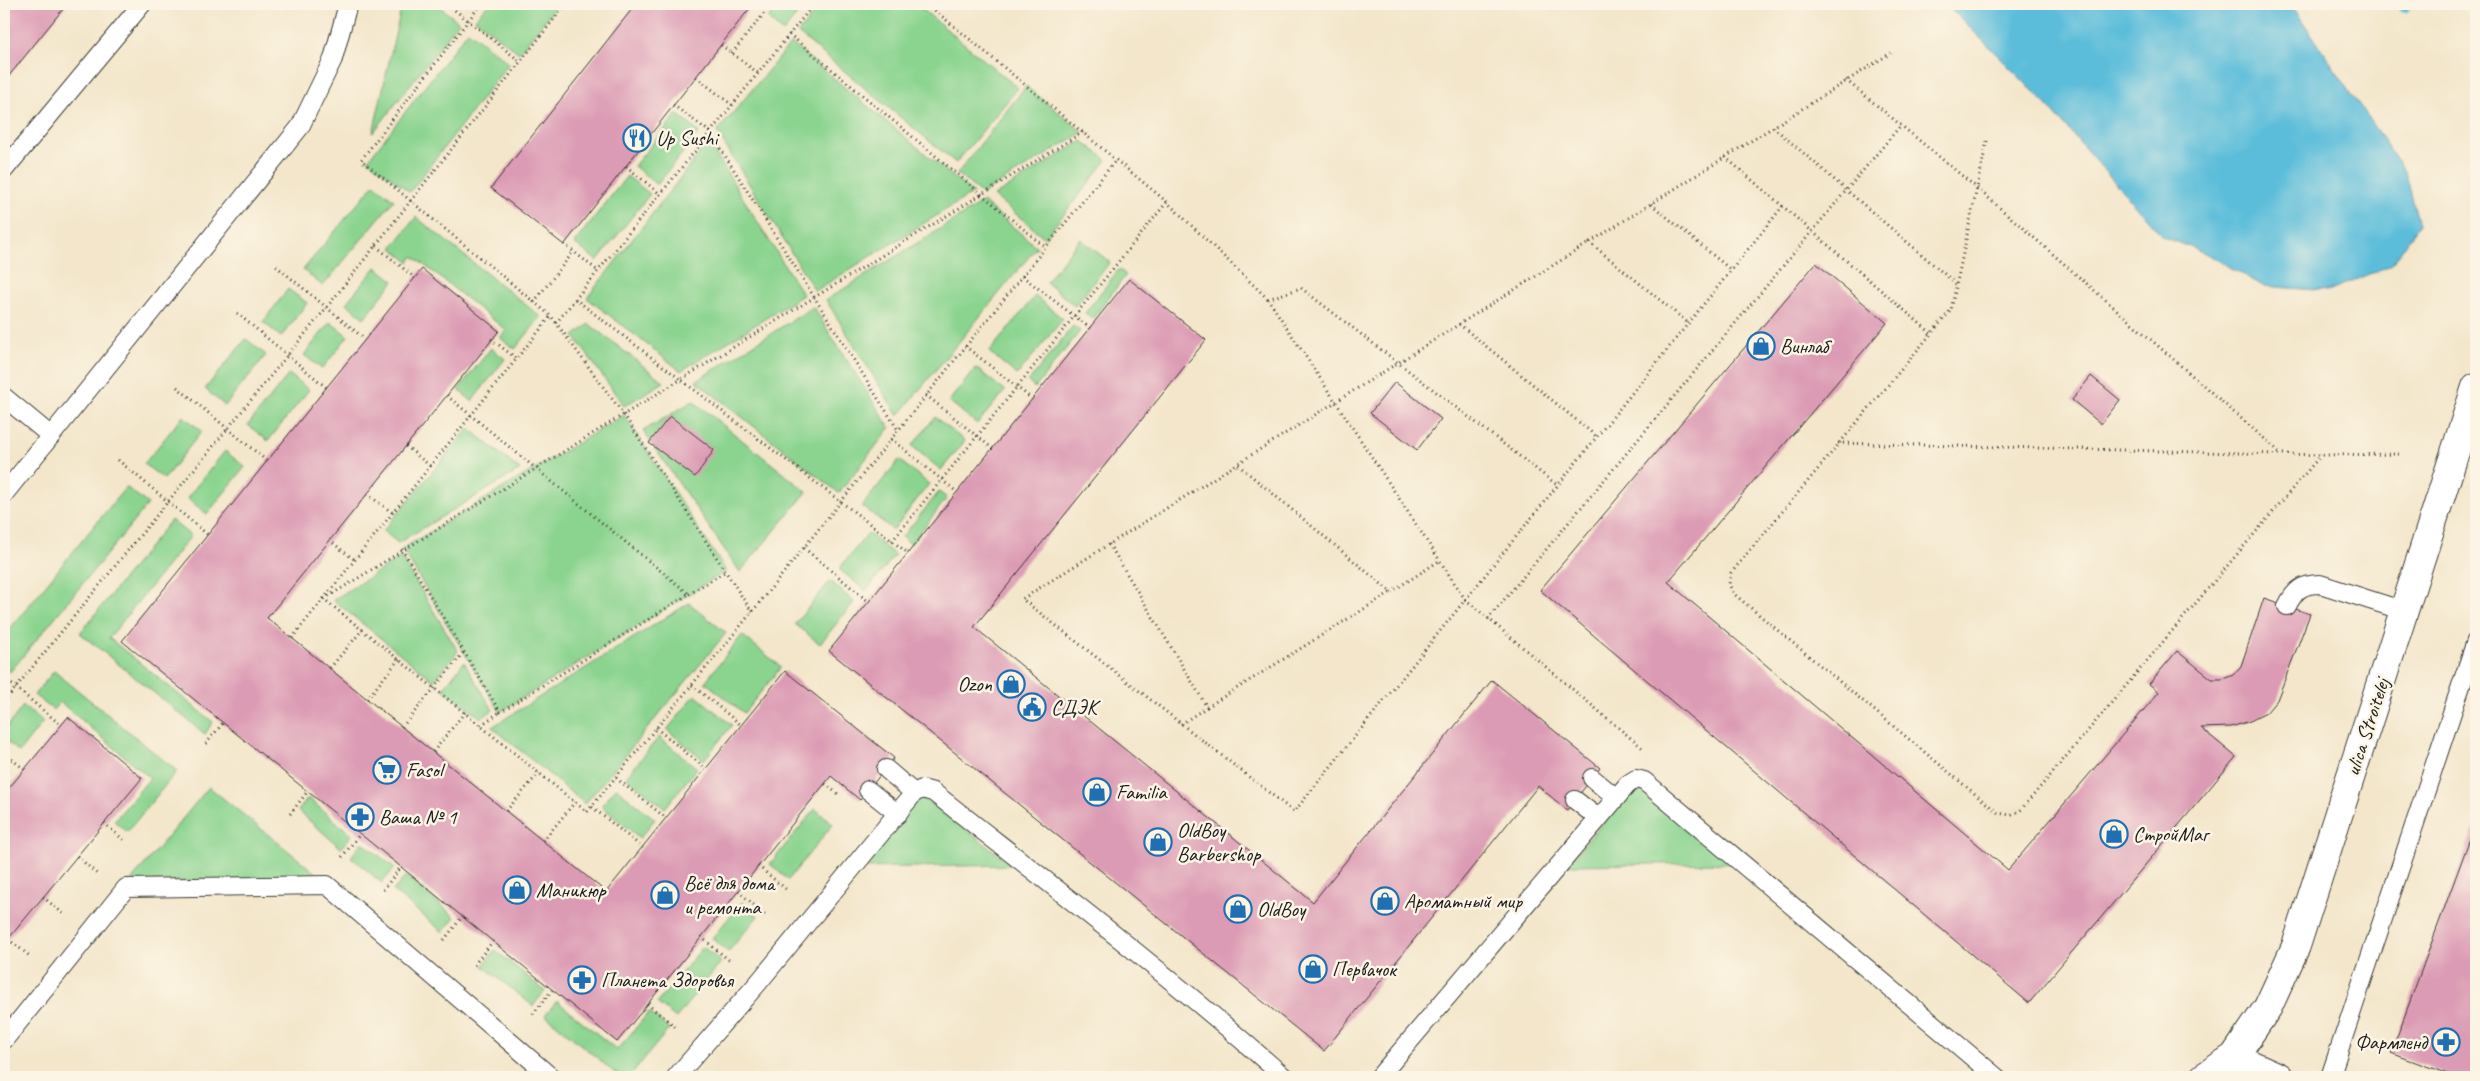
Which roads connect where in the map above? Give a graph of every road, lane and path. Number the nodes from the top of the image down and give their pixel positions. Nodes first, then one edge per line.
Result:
1 (142, 4) edge
2 (348, 4) edge
3 (447, 4) edge
4 (481, 4) edge
5 (566, 4) edge
6 (772, 4) edge
7 (814, 4) edge
8 (927, 4) edge
9 (468, 20) junction
10 (790, 34) junction
11 (721, 45) dead end
12 (732, 53) junction
13 (1891, 53) dead end
14 (521, 62) junction
15 (758, 73) junction
16 (696, 77) dead end
17 (1846, 80) junction
18 (673, 104) dead end
19 (732, 105) junction
20 (1901, 125) junction
21 (1772, 127) junction
22 (710, 132) junction
23 (1083, 132) junction
24 (1987, 141) dead end
25 (1725, 157) junction
26 (1116, 160) junction
27 (626, 166) dead end
28 (4, 170) edge
29 (1977, 188) junction
30 (1847, 190) junction
31 (660, 194) junction
32 (982, 194) junction
33 (411, 202) junction
34 (1166, 202) junction
35 (1650, 204) junction
36 (1783, 206) junction
37 (1812, 231) junction
38 (1589, 242) junction
39 (564, 244) dead end
40 (376, 246) junction
41 (1045, 247) junction
42 (574, 251) junction
43 (276, 266) dead end
44 (1731, 270) junction
45 (598, 271) junction
46 (1022, 276) junction
47 (415, 278) dead end
48 (1956, 284) junction
49 (815, 298) junction
50 (575, 299) junction
51 (1268, 299) junction
52 (534, 302) junction
53 (327, 308) junction
54 (236, 314) dead end
55 (550, 316) junction
56 (1074, 316) junction
57 (556, 323) junction
58 (1688, 323) junction
59 (1459, 324) junction
60 (1090, 328) dead end
61 (1931, 333) junction
62 (365, 339) dead end
63 (491, 339) dead end
64 (965, 346) junction
65 (288, 356) junction
66 (516, 358) junction
67 (1399, 362) junction
68 (681, 380) junction
69 (177, 387) dead end
70 (1016, 387) junction
71 (2476, 387) edge
72 (327, 388) dead end
73 (446, 395) dead end
74 (926, 395) junction
75 (4, 397) edge
76 (1032, 399) dead end
77 (1335, 402) junction
78 (471, 415) junction
79 (624, 415) junction
80 (227, 429) junction
81 (898, 430) junction
82 (51, 436) junction
83 (977, 436) junction
84 (1597, 437) junction
85 (891, 439) junction
86 (1838, 443) junction
87 (406, 446) dead end
88 (993, 448) dead end
89 (2282, 454) junction
90 (2398, 454) dead end
91 (2321, 455) junction
92 (118, 460) dead end
93 (267, 461) dead end
94 (1237, 464) junction
95 (430, 466) junction
96 (537, 469) junction
97 (942, 480) junction
98 (1558, 485) junction
99 (957, 492) dead end
100 (4, 494) edge
101 (367, 494) dead end
102 (841, 501) junction
103 (168, 502) junction
104 (392, 513) junction
105 (208, 535) dead end
106 (330, 540) dead end
107 (892, 541) junction
108 (1109, 544) junction
109 (803, 548) junction
110 (402, 550) junction
111 (908, 553) dead end
112 (355, 560) junction
113 (1439, 561) junction
114 (726, 571) junction
115 (1391, 592) junction
116 (689, 594) junction
117 (324, 599) junction
118 (1465, 599) junction
119 (869, 602) dead end
120 (2287, 606) dead end
121 (2404, 611) junction
122 (752, 612) junction
123 (1488, 619) dead end
124 (363, 629) junction
125 (292, 638) dead end
126 (2476, 641) edge
127 (464, 652) junction
128 (399, 659) junction
129 (330, 668) dead end
130 (4, 678) edge
131 (692, 685) junction
132 (16, 688) junction
133 (434, 688) junction
134 (367, 699) dead end
135 (4, 702) edge
136 (1207, 707) junction
137 (465, 712) junction
138 (500, 712) junction
139 (223, 723) dead end
140 (1181, 724) junction
141 (61, 725) dead end
142 (481, 725) junction
143 (741, 725) dead end
144 (402, 727) dead end
145 (656, 728) junction
146 (206, 744) dead end
147 (4, 752) edge
148 (433, 752) dead end
149 (706, 768) dead end
150 (886, 768) dead end
151 (24, 769) dead end
152 (539, 773) junction
153 (616, 778) junction
154 (1592, 778) dead end
155 (868, 790) dead end
156 (308, 791) dead end
157 (914, 792) junction
158 (1616, 798) junction
159 (1575, 800) dead end
160 (575, 802) junction
161 (592, 807) junction
162 (506, 811) dead end
163 (290, 814) dead end
164 (898, 814) junction
165 (666, 818) dead end
166 (1598, 818) junction
167 (104, 823) dead end
168 (360, 834) dead end
169 (542, 840) dead end
170 (126, 842) dead end
171 (643, 848) dead end
172 (76, 856) dead end
173 (342, 857) dead end
174 (758, 866) dead end
175 (401, 867) dead end
176 (98, 875) dead end
177 (383, 890) dead end
178 (788, 890) dead end
179 (738, 891) dead end
180 (43, 897) dead end
181 (65, 916) dead end
182 (767, 916) dead end
183 (462, 917) dead end
184 (701, 937) dead end
185 (8, 939) dead end
186 (444, 940) dead end
187 (493, 942) dead end
188 (31, 957) dead end
189 (730, 961) dead end
190 (474, 965) dead end
191 (552, 990) dead end
192 (647, 1004) dead end
193 (533, 1014) dead end
194 (677, 1028) dead end
195 (4, 1040) edge
196 (2234, 1057) junction
197 (551, 1077) edge
198 (676, 1077) edge
199 (1284, 1077) edge
200 (1379, 1077) edge
201 (1996, 1077) edge
202 (2204, 1077) edge
203 (2279, 1077) edge
204 (2330, 1077) edge

1 - 28 lane
2 - 82 lane
3 - 9 path
4 - 9 path
5 - 14 path
6 - 12 path
7 - 10 path
8 - 23 path
9 - 14 path
9 - 33 path
10 - 15 path
10 - 32 path
11 - 12 path
12 - 15 path
13 - 17 path
14 - 33 path
15 - 19 path
16 - 19 path
17 - 20 path
17 - 21 path
18 - 22 path
19 - 22 path
20 - 29 path
20 - 30 path
21 - 25 path
21 - 30 path
22 - 31 path
22 - 49 path
23 - 26 path
23 - 32 path
24 - 29 path
25 - 35 path
25 - 36 path
26 - 34 path
26 - 41 path
27 - 31 path
29 - 48 path
29 - 89 path
30 - 37 path
30 - 48 path
31 - 45 path
32 - 41 path
32 - 49 path
33 - 40 path
33 - 52 path
34 - 51 path
34 - 56 path
35 - 38 path
35 - 44 path
36 - 37 path
36 - 44 path
37 - 61 path
37 - 123 path
38 - 58 path
38 - 59 path
39 - 42 path
40 - 47 path
40 - 53 path
41 - 46 path
42 - 45 path
42 - 52 path
43 - 53 path
44 - 58 path
45 - 50 path
46 - 56 path
46 - 64 path
48 - 61 path
49 - 68 path
49 - 81 path
50 - 57 path
50 - 68 path
51 - 67 path
51 - 77 path
52 - 55 path
53 - 62 path
53 - 65 path
54 - 65 path
55 - 57 path
55 - 66 path
56 - 60 path
56 - 70 path
57 - 79 path
58 - 84 path
59 - 67 path
59 - 84 path
61 - 86 path
63 - 66 path
64 - 70 path
64 - 74 path
65 - 72 path
65 - 80 path
66 - 78 path
67 - 77 path
67 - 98 path
68 - 79 path
68 - 102 path
69 - 80 path
70 - 76 path
70 - 83 path
71 - 121 street, ulica Stroitelej
73 - 78 path
74 - 81 path
74 - 83 path
75 - 82 lane
77 - 94 path
77 - 113 path
78 - 95 path
78 - 96 path
79 - 96 path
79 - 114 path
80 - 93 path
80 - 103 path
81 - 85 path
82 - 100 lane
83 - 88 path
83 - 97 path
84 - 98 path
85 - 97 path
85 - 102 path
86 - 89 path
86 - 91 path
87 - 95 path
89 - 91 path
90 - 91 path
92 - 103 path
94 - 108 path
94 - 115 path
95 - 104 path
96 - 110 path
96 - 116 path
97 - 99 path
97 - 107 path
98 - 118 path
101 - 104 path
102 - 107 path
102 - 109 path
103 - 105 path
103 - 132 path
104 - 112 path
106 - 112 path
107 - 111 path
108 - 136 path
108 - 140 path
109 - 119 path
109 - 122 path
110 - 117 path
110 - 127 path
112 - 117 path
113 - 115 path
113 - 118 path
114 - 116 path
114 - 122 path
115 - 136 path
116 - 138 path
117 - 124 path
117 - 125 path
118 - 140 path
120 - 121 lane
121 - 196 street, ulica Stroitelej
122 - 131 path
124 - 128 path
124 - 129 path
126 - 204 lane
127 - 133 path
127 - 138 path
128 - 133 path
128 - 134 path
130 - 132 path
131 - 143 path
131 - 145 path
132 - 135 path
132 - 141 path
133 - 137 path
133 - 144 path
136 - 140 path
137 - 142 path
137 - 148 path
138 - 142 path
139 - 146 path
142 - 152 path
145 - 149 path
145 - 153 path
147 - 151 path
150 - 157 lane
152 - 160 path
152 - 162 path
153 - 161 path
153 - 165 path
154 - 158 lane
155 - 164 lane
156 - 163 path
157 - 164 lane
157 - 199 lane
158 - 166 lane
158 - 201 lane
159 - 166 lane
160 - 161 path
160 - 169 path
161 - 171 path
164 - 198 lane
166 - 200 lane
167 - 170 path
168 - 173 path
172 - 176 path
174 - 178 path
175 - 177 path
179 - 182 path
180 - 181 path
183 - 186 path
184 - 189 path
185 - 188 path
187 - 190 path
191 - 193 path
192 - 194 path
195 - 197 lane
196 - 202 street
196 - 203 street

